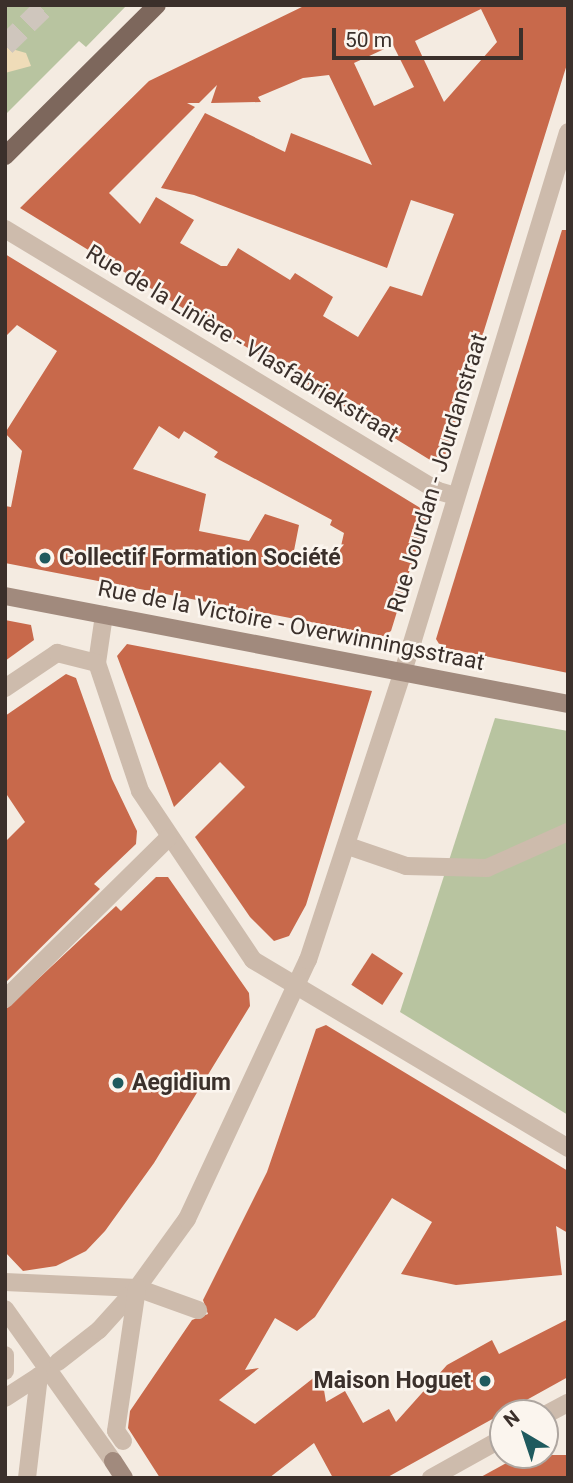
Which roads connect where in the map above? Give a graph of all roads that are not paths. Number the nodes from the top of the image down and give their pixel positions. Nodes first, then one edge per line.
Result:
1 (157, 5) edge
2 (568, 132) edge
3 (5, 156) edge
4 (5, 229) edge
5 (455, 496) junction
6 (5, 596) edge
7 (104, 615) junction
8 (97, 663) junction
9 (402, 672) junction
10 (5, 688) edge
11 (568, 704) edge
12 (568, 832) edge
13 (168, 838) junction
14 (348, 846) junction
15 (296, 985) junction
16 (5, 999) edge
17 (568, 1148) edge
18 (5, 1282) edge
19 (137, 1288) junction
20 (198, 1310) dead end
21 (8, 1318) edge
22 (5, 1355) edge
23 (58, 1362) dead end
24 (5, 1371) edge
25 (5, 1398) edge
26 (124, 1441) dead end
27 (489, 1446) edge
28 (27, 1478) edge
29 (124, 1478) edge
30 (431, 1478) edge

1 - 3 main road
2 - 5 street, Rue Jourdan - Jourdanstraat
4 - 5 street, Rue de la Linière - Vlasfabriekstraat
5 - 9 street, Rue Jourdan - Jourdanstraat
6 - 7 street, Rue de la Victoire - Overwinningsstraat
7 - 8 street
7 - 9 street, Rue de la Victoire - Overwinningsstraat
8 - 10 street
8 - 13 street
9 - 11 street, Rue de la Victoire - Overwinningsstraat
9 - 14 street, Rue Jourdan - Jourdanstraat
12 - 14 street
13 - 15 street
13 - 16 street
14 - 15 street, Rue Jourdan - Jourdanstraat
15 - 17 street
15 - 19 street, Rue Jourdan - Jourdanstraat
18 - 19 street
19 - 20 street
19 - 23 street, Rue Jourdan - Jourdanstraat
19 - 26 street
21 - 29 street
22 - 24 street
25 - 28 street
27 - 30 street

